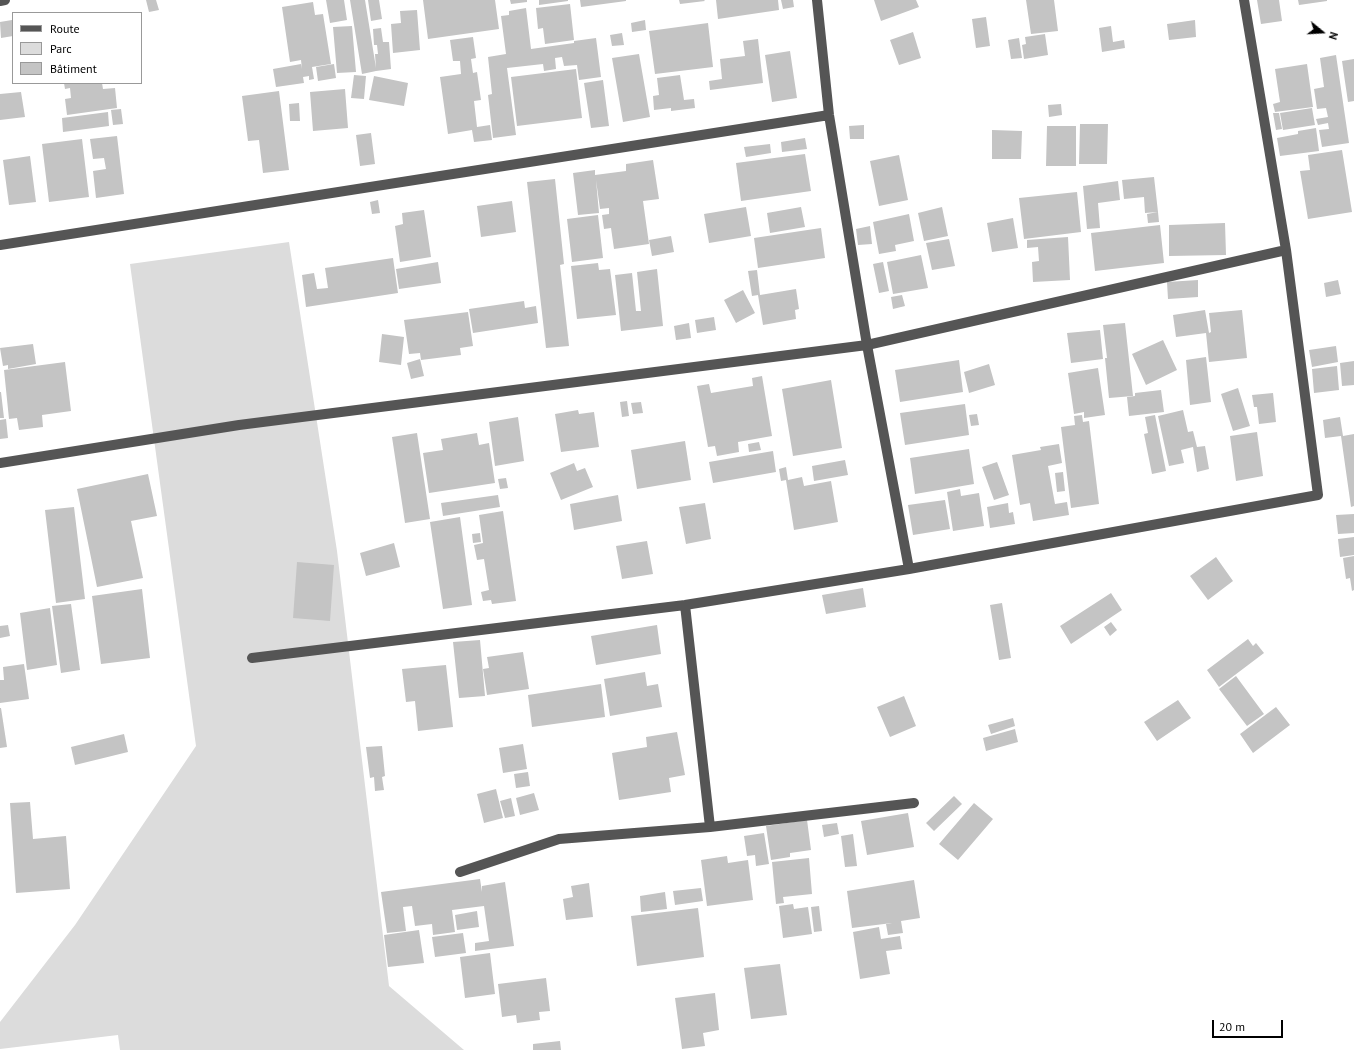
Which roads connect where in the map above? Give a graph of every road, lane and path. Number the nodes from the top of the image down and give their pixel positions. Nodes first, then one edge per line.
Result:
1 (5, 0) edge
2 (817, 0) edge
3 (1244, 0) edge
4 (0, 1) edge
5 (829, 115) junction
6 (0, 245) edge
7 (1286, 250) junction
8 (867, 345) junction
9 (0, 463) edge
10 (909, 569) junction
11 (685, 605) junction
12 (252, 658) dead end
13 (914, 803) dead end
14 (710, 827) junction
15 (460, 872) dead end

1 - 4 street
2 - 5 street
3 - 7 street
5 - 6 street
5 - 8 street
7 - 8 street
7 - 10 street
8 - 9 street
8 - 10 street
10 - 11 street
11 - 12 street
11 - 14 street
13 - 14 street
14 - 15 street

